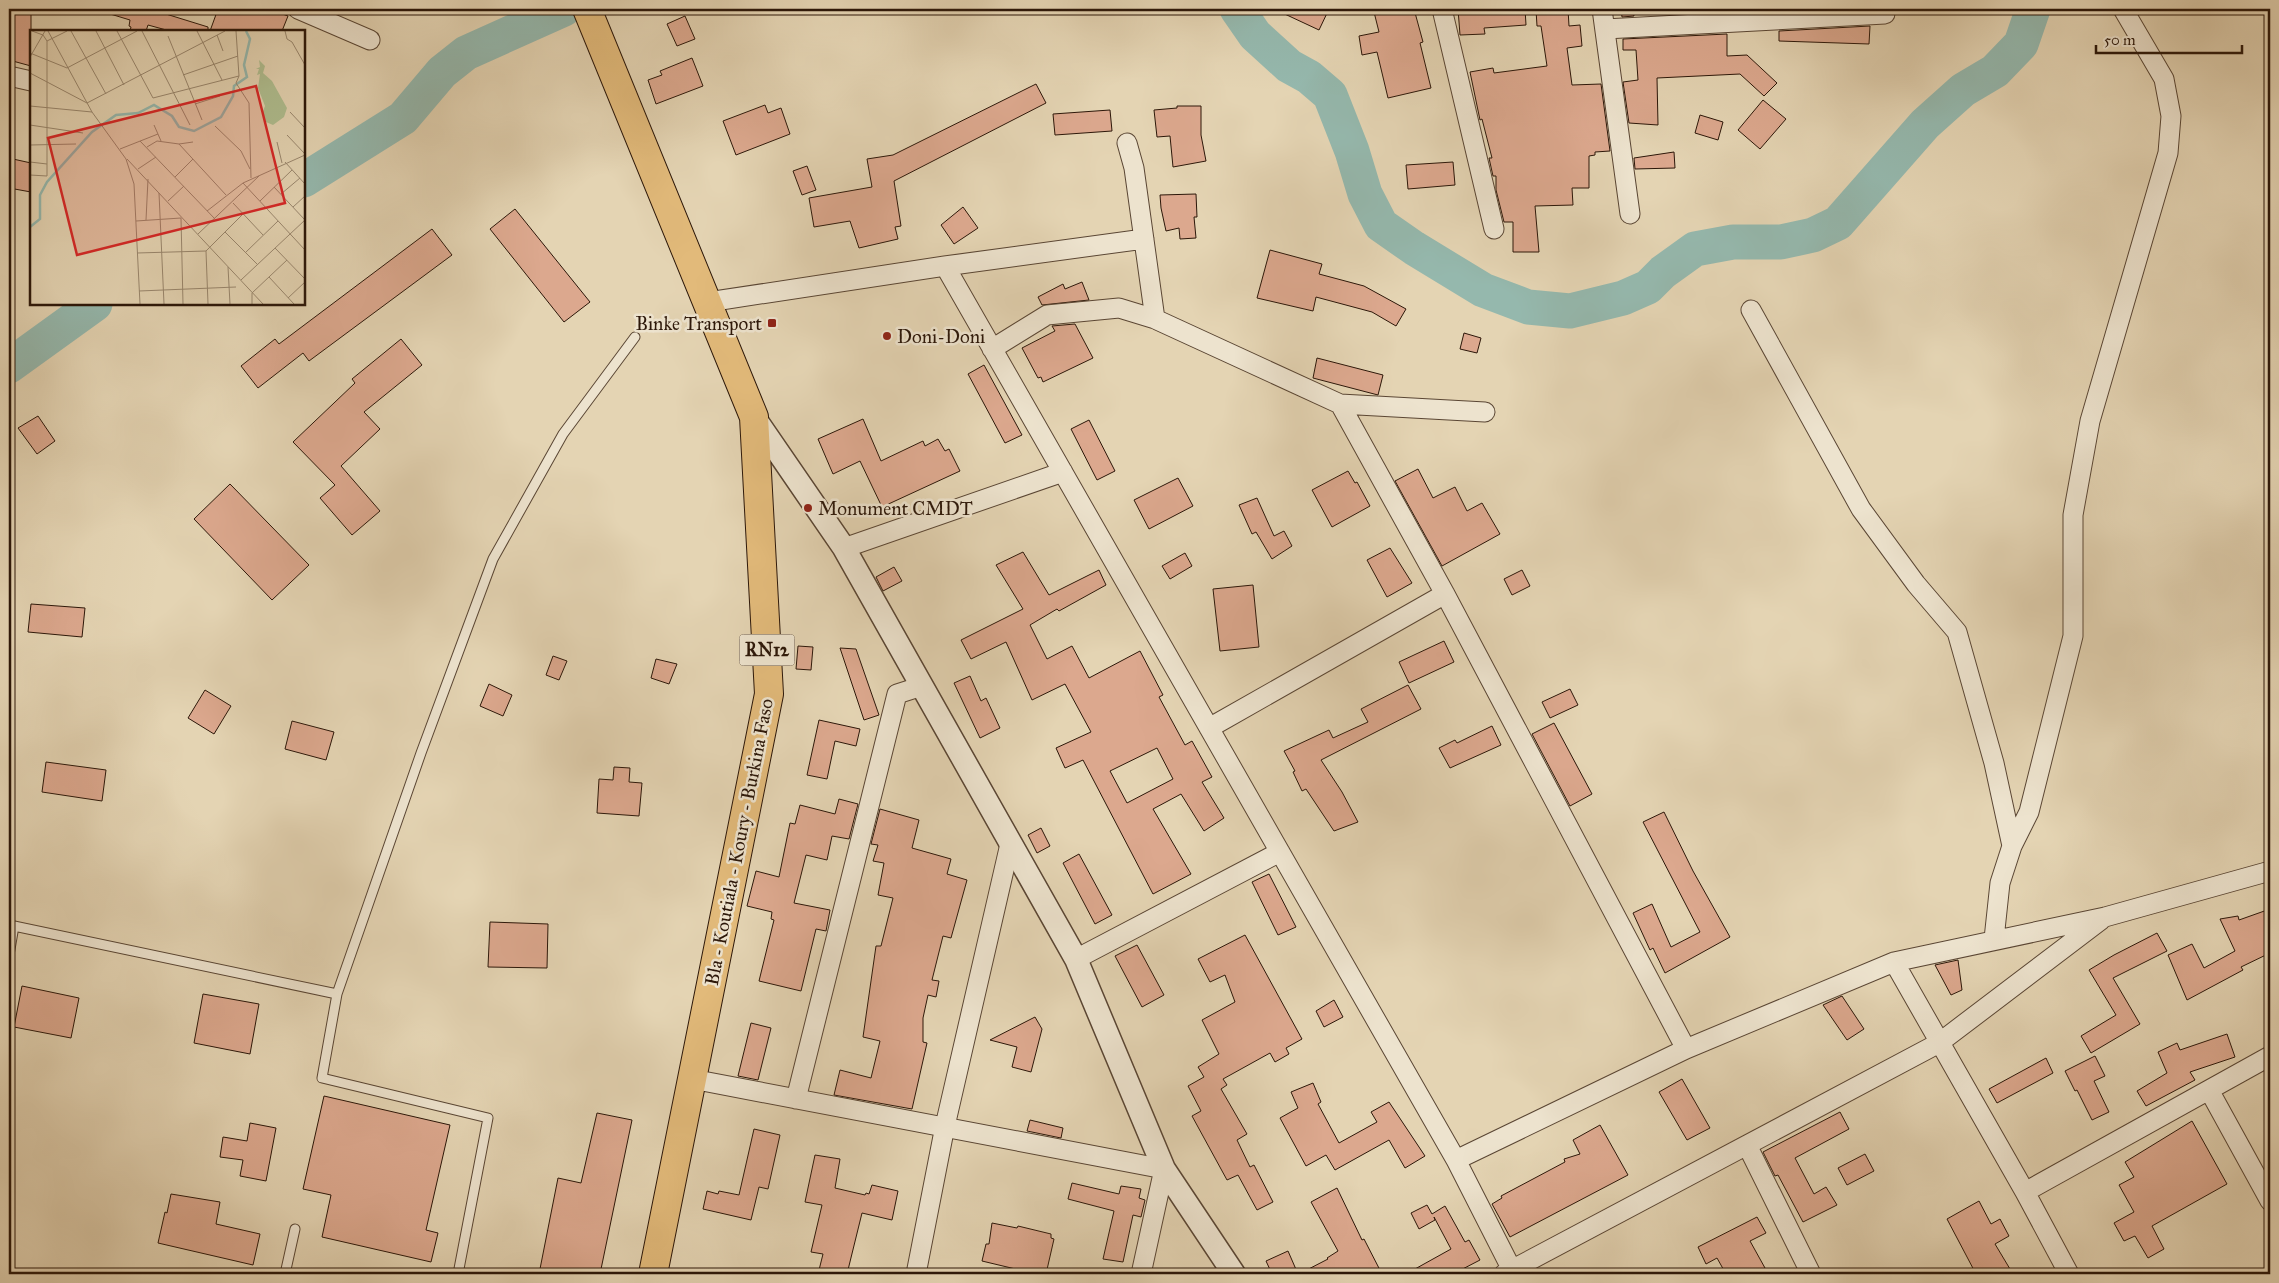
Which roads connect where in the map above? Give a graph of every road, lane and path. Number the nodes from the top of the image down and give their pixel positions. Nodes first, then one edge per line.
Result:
1 (298, 9) edge
2 (587, 9) edge
3 (1442, 9) edge
4 (1602, 9) edge
5 (2123, 9) edge
6 (1885, 14) dead end
7 (1605, 28) junction
8 (370, 40) dead end
9 (9, 76) edge
10 (30, 81) edge
11 (1127, 144) dead end
12 (1630, 214) dead end
13 (1494, 229) dead end
14 (1144, 239) junction
15 (945, 266) junction
16 (708, 302) junction
17 (1751, 310) dead end
18 (1155, 319) junction
19 (635, 337) dead end
20 (992, 348) junction
21 (1340, 404) junction
22 (1486, 412) dead end
23 (754, 417) junction
24 (1063, 472) junction
25 (844, 548) junction
26 (1445, 594) junction
27 (922, 686) junction
28 (1209, 728) junction
29 (1010, 844) junction
30 (2012, 846) junction
31 (1280, 852) junction
32 (2270, 872) edge
33 (2105, 917) junction
34 (1994, 940) junction
35 (9, 955) edge
36 (1076, 959) junction
37 (1894, 962) junction
38 (338, 994) junction
39 (1938, 1043) junction
40 (1686, 1049) junction
41 (2270, 1056) edge
42 (692, 1079) junction
43 (2209, 1090) junction
44 (796, 1099) junction
45 (945, 1126) junction
46 (1747, 1145) junction
47 (1456, 1160) junction
48 (1164, 1169) junction
49 (2266, 1182) edge
50 (2025, 1192) junction
51 (2270, 1201) edge
52 (295, 1229) dead end
53 (1508, 1272) edge
54 (285, 1274) edge
55 (458, 1274) edge
56 (654, 1274) edge
57 (916, 1274) edge
58 (1141, 1274) edge
59 (1234, 1274) edge
60 (1811, 1274) edge
61 (2069, 1274) edge

1 - 8 street
2 - 16 main road, Bla - Koutiala - Koury - Burkina Faso / RN12
3 - 13 street
4 - 7 street
5 - 30 street
6 - 7 street
7 - 12 street
9 - 10 street
11 - 14 street
14 - 15 street
14 - 18 street
15 - 16 street
15 - 20 street
16 - 23 main road, Bla - Koutiala - Koury - Burkina Faso / RN12
17 - 30 street
18 - 20 street
18 - 21 street
19 - 38 lane
20 - 24 street
21 - 22 street
21 - 26 street
23 - 25 street
23 - 42 main road, Bla - Koutiala - Koury - Burkina Faso / RN12
24 - 25 street
24 - 28 street
25 - 27 street
26 - 28 street
26 - 40 street
27 - 29 street
27 - 44 street
28 - 31 street
29 - 36 street
29 - 45 street
30 - 34 street
31 - 36 street
31 - 47 street
32 - 33 street
33 - 34 street
33 - 39 street
34 - 37 street
35 - 38 lane
36 - 48 street
37 - 39 street
37 - 40 street
38 - 55 lane
39 - 46 street
39 - 50 street
40 - 47 street
41 - 43 street
42 - 44 street
42 - 56 main road, Bla - Koutiala - Koury - Burkina Faso / RN12
43 - 49 street
43 - 50 street
44 - 45 street
45 - 48 street
45 - 57 street
46 - 53 street
46 - 60 street
47 - 53 street
48 - 58 street
48 - 59 street
49 - 51 street
50 - 61 street
52 - 54 lane

